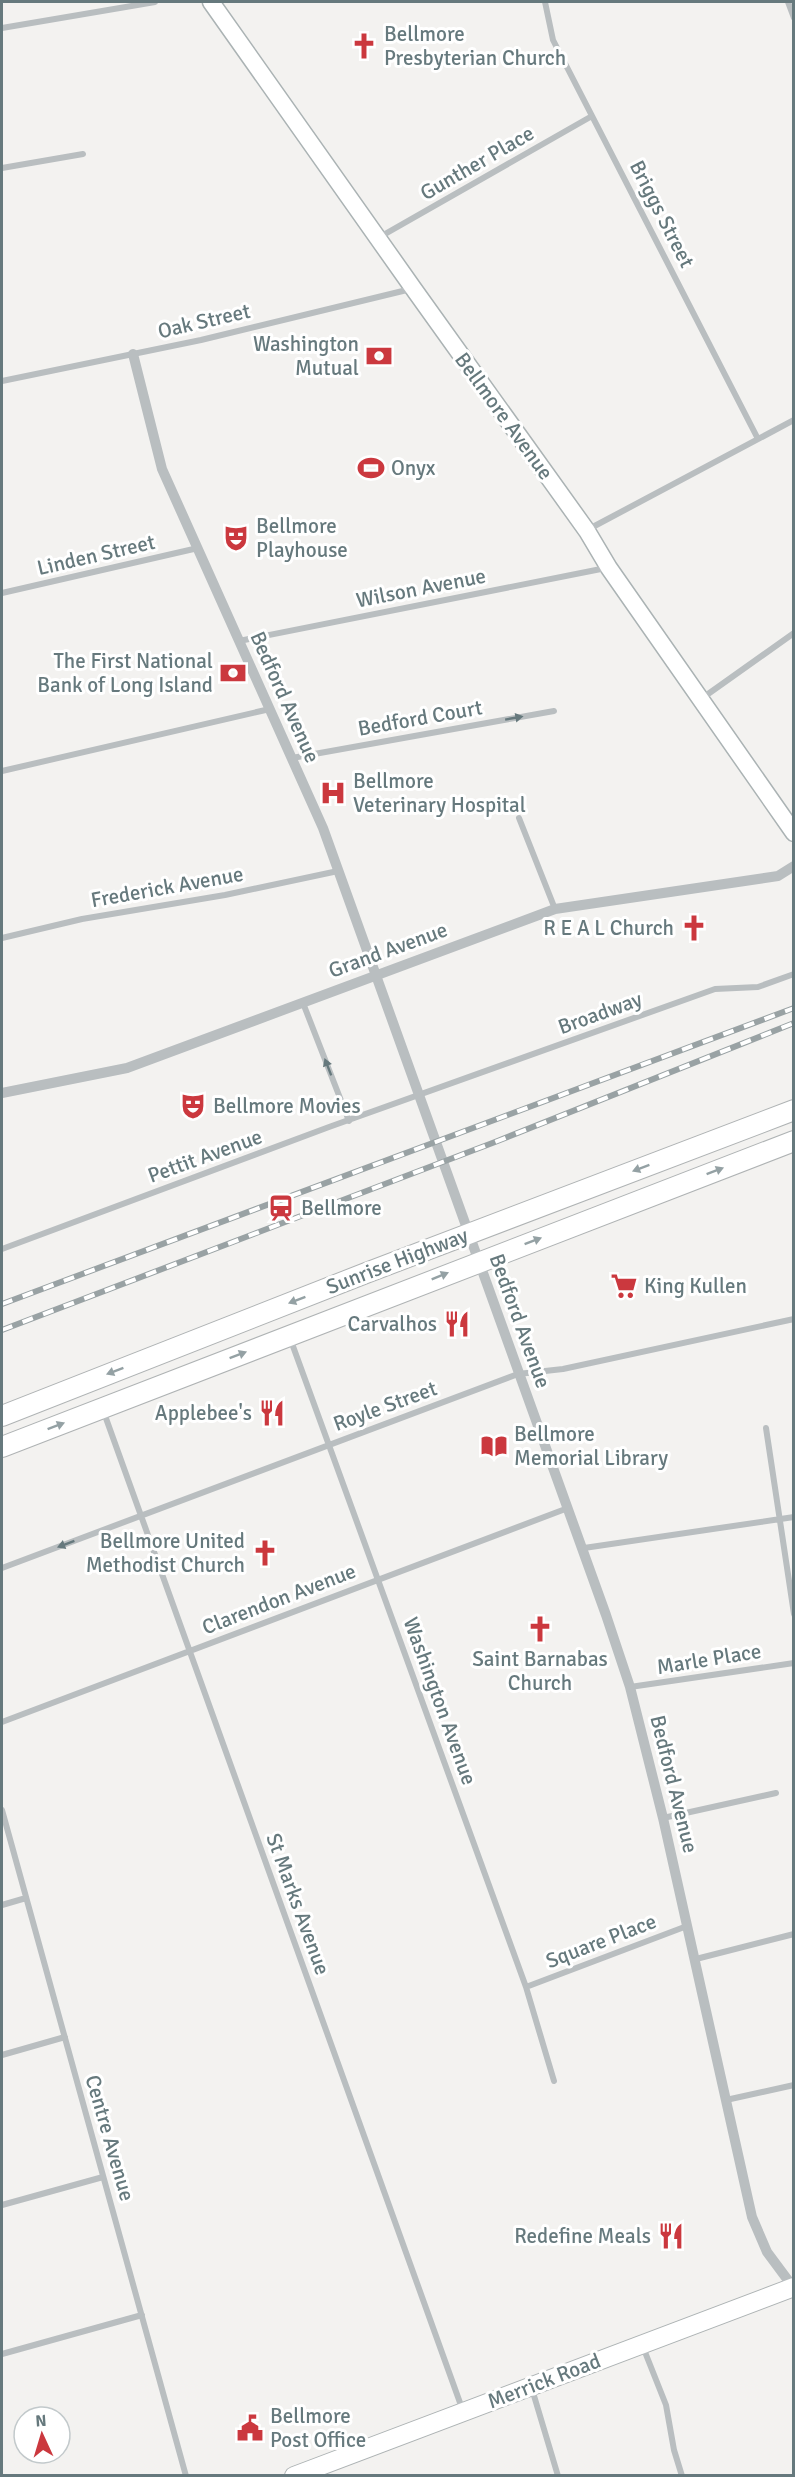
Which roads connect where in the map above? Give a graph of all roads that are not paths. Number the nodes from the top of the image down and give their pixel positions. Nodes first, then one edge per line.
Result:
1 (155, 2) edge
2 (211, 2) edge
3 (545, 2) edge
4 (788, 2) edge
5 (794, 18) edge
6 (2, 28) edge
7 (592, 116) junction
8 (83, 154) dead end
9 (2, 168) edge
10 (378, 238) junction
11 (412, 288) junction
12 (133, 354) junction
13 (2, 381) edge
14 (794, 420) edge
15 (758, 439) junction
16 (587, 531) junction
17 (198, 548) junction
18 (609, 568) junction
19 (2, 593) edge
20 (794, 633) edge
21 (239, 641) junction
22 (700, 699) junction
23 (270, 709) junction
24 (554, 711) dead end
25 (292, 758) junction
26 (2, 771) edge
27 (519, 818) dead end
28 (794, 833) edge
29 (794, 866) edge
30 (338, 871) junction
31 (555, 909) junction
32 (2, 938) edge
33 (794, 974) edge
34 (377, 976) junction
35 (303, 1003) junction
36 (2, 1093) edge
37 (420, 1095) junction
38 (794, 1110) edge
39 (349, 1122) junction
40 (794, 1141) edge
41 (469, 1234) junction
42 (2, 1249) edge
43 (478, 1261) junction
44 (794, 1319) edge
45 (289, 1335) junction
46 (518, 1374) junction
47 (102, 1408) junction
48 (2, 1416) edge
49 (766, 1428) dead end
50 (329, 1444) junction
51 (2, 1447) edge
52 (568, 1508) junction
53 (140, 1515) junction
54 (794, 1517) edge
55 (779, 1519) junction
56 (584, 1548) junction
57 (2, 1568) edge
58 (378, 1580) junction
59 (794, 1614) edge
60 (189, 1651) junction
61 (794, 1663) edge
62 (630, 1687) junction
63 (2, 1722) edge
64 (776, 1793) dead end
65 (2, 1810) edge
66 (663, 1818) junction
67 (26, 1898) junction
68 (2, 1905) edge
69 (687, 1926) junction
70 (794, 1934) edge
71 (696, 1959) junction
72 (526, 1987) junction
73 (65, 2037) junction
74 (2, 2055) edge
75 (554, 2081) dead end
76 (794, 2085) edge
77 (726, 2100) junction
78 (103, 2177) junction
79 (2, 2205) edge
80 (793, 2287) edge
81 (142, 2315) junction
82 (642, 2344) junction
83 (2, 2354) edge
84 (531, 2386) junction
85 (463, 2412) junction
86 (186, 2475) edge
87 (294, 2475) edge
88 (558, 2475) edge
89 (682, 2475) edge

1 - 6 street
2 - 10 main road, Bellmore Avenue
3 - 7 street, Briggs Street
4 - 5 street
7 - 10 street, Gunther Place
7 - 15 street, Briggs Street
8 - 9 street
10 - 11 main road, Bellmore Avenue
11 - 12 street, Oak Street
11 - 16 main road, Bellmore Avenue
12 - 13 street, Oak Street
12 - 17 street, Bedford Avenue
14 - 15 street
15 - 16 street
16 - 18 main road, Bellmore Avenue
17 - 19 street, Linden Street
17 - 21 street, Bedford Avenue
18 - 21 street, Wilson Avenue
18 - 22 main road, Bellmore Avenue
20 - 22 street
21 - 23 street, Bedford Avenue
22 - 28 main road, Bellmore Avenue
23 - 25 street, Bedford Avenue
23 - 26 street
25 -> 24 street, Bedford Court
25 - 30 street, Bedford Avenue
27 - 31 street
29 - 31 street, Grand Avenue
30 - 32 street, Frederick Avenue
30 - 34 street, Bedford Avenue
31 - 34 street, Grand Avenue
33 - 37 street, Broadway
34 - 35 street, Grand Avenue
34 - 37 street, Bedford Avenue
35 - 36 street, Grand Avenue
39 -> 35 street
37 - 39 street, Pettit Avenue
37 - 41 street, Bedford Avenue
38 -> 41 highway, Sunrise Highway
39 - 42 street, Pettit Avenue
43 -> 40 highway, Sunrise Highway
41 - 43 street, Bedford Avenue
41 -> 48 highway, Sunrise Highway
45 -> 43 highway, Sunrise Highway
43 - 46 street, Bedford Avenue
44 - 46 street, Royle Street
47 -> 45 highway, Sunrise Highway
45 - 50 street, Washington Avenue
46 - 50 street, Royle Street
46 - 52 street, Bedford Avenue
51 -> 47 highway, Sunrise Highway
47 - 53 street, St Marks Avenue
49 - 55 street
50 - 53 street, Royle Street
50 - 58 street, Washington Avenue
52 - 56 street, Bedford Avenue
52 - 58 street, Clarendon Avenue
53 -> 57 street, Royle Street
53 - 60 street, St Marks Avenue
54 - 55 street
55 - 56 street
55 - 59 street
56 - 62 street, Bedford Avenue
58 - 60 street, Clarendon Avenue
58 - 72 street, Washington Avenue
60 - 63 street, Clarendon Avenue
60 - 85 street, St Marks Avenue
61 - 62 street, Marle Place
62 - 66 street, Bedford Avenue
64 - 66 street
65 - 67 street, Centre Avenue
66 - 69 street, Bedford Avenue
67 - 68 street
67 - 73 street, Centre Avenue
69 - 71 street, Bedford Avenue
69 - 72 street, Square Place
70 - 71 street
71 - 77 street, Bedford Avenue
72 - 75 street, Washington Avenue
73 - 74 street
73 - 78 street, Centre Avenue
76 - 77 street
77 - 80 street, Bedford Avenue
78 - 79 street
78 - 81 street, Centre Avenue
80 - 82 main road, Merrick Road
81 - 83 street
81 - 86 street, Centre Avenue
82 - 84 main road, Merrick Road
82 - 89 street
84 - 85 main road, Merrick Road
84 - 88 street
85 - 87 main road, Merrick Road

